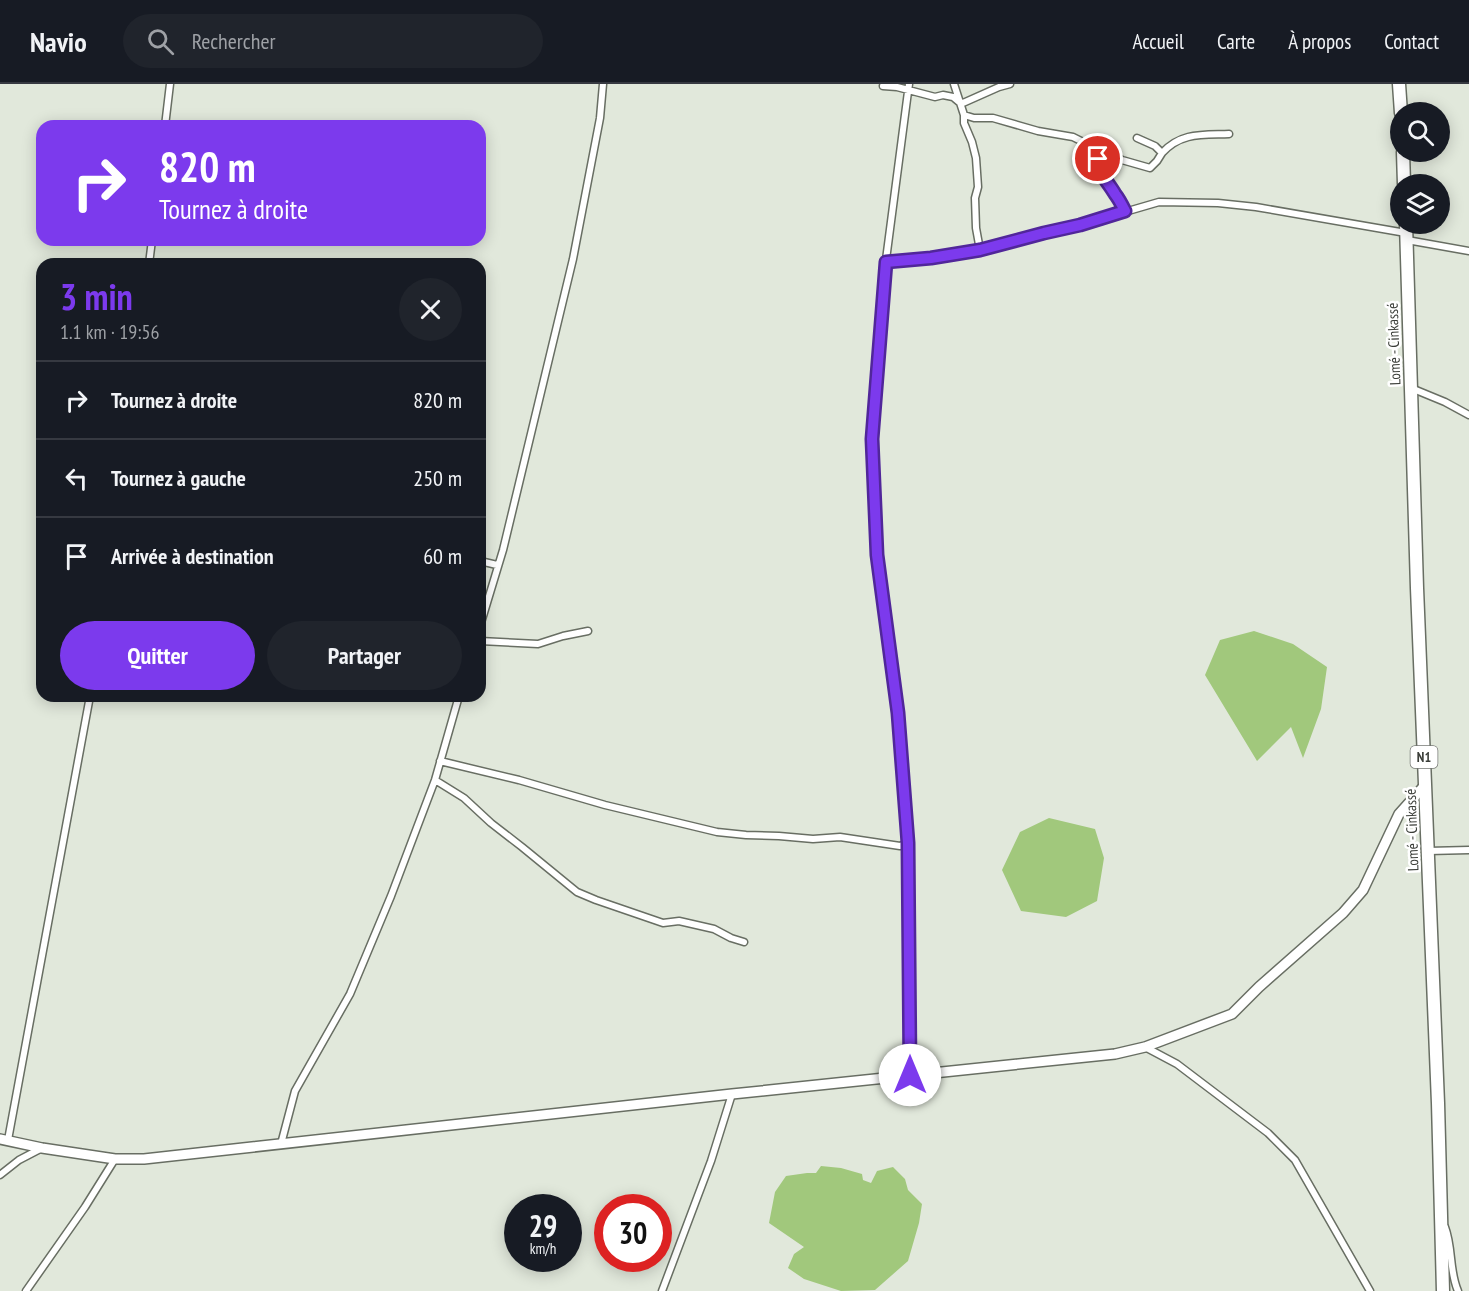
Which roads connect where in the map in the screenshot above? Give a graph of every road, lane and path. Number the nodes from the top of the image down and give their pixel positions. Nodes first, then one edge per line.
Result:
1 (170, 84) edge
2 (603, 84) edge
3 (954, 84) edge
4 (1010, 84) edge
5 (1399, 84) edge
6 (883, 86) dead end
7 (908, 87) edge
8 (959, 102) junction
9 (1400, 102) edge
10 (964, 115) junction
11 (166, 120) edge
12 (1229, 134) dead end
13 (1137, 138) dead end
14 (1090, 143) junction
15 (1162, 153) junction
16 (1125, 211) junction
17 (1390, 229) edge
18 (1407, 234) edge
19 (1414, 234) edge
20 (980, 250) junction
21 (1469, 251) edge
22 (886, 262) junction
23 (1410, 388) junction
24 (1469, 415) edge
25 (486, 562) edge
26 (497, 565) junction
27 (486, 604) edge
28 (588, 632) dead end
29 (486, 641) edge
30 (89, 702) edge
31 (457, 702) edge
32 (440, 761) junction
33 (435, 780) junction
34 (1425, 785) junction
35 (908, 843) junction
36 (1469, 850) edge
37 (1427, 851) junction
38 (744, 942) dead end
39 (1145, 1047) junction
40 (910, 1075) junction
41 (732, 1094) junction
42 (4, 1140) edge
43 (281, 1144) junction
44 (42, 1148) junction
45 (115, 1159) junction
46 (0, 1175) edge
47 (1440, 1220) junction
48 (26, 1291) edge
49 (662, 1291) edge
50 (1370, 1291) edge
51 (1443, 1291) edge
52 (1458, 1291) edge

1 - 11 street
2 - 26 street
3 - 8 street
4 - 8 street
5 - 9 highway
6 - 7 street
7 - 8 street
7 - 22 street
8 - 10 street
10 - 14 street
10 - 20 street
12 - 15 street
13 - 15 street
14 - 15 street
14 - 16 street
16 - 17 street
16 - 20 street
18 - 23 highway, Lomé - Cinkassé / N1
19 - 21 street
20 - 22 street
22 - 35 street
23 - 24 street
23 - 34 highway, Lomé - Cinkassé / N1
25 - 26 street
26 - 27 street
28 - 29 street
30 - 42 street
31 - 32 street
32 - 33 street
32 - 35 street
33 - 38 street
33 - 43 street
34 - 37 highway, Lomé - Cinkassé / N1
34 - 39 main road
35 - 40 street
36 - 37 street
37 - 47 highway, Lomé - Cinkassé / N1
39 - 40 main road
39 - 50 street
40 - 41 main road
41 - 43 main road
41 - 49 street
42 - 44 main road
43 - 45 main road
44 - 45 main road
44 - 46 street
45 - 48 street
47 - 51 highway, Lomé - Cinkassé / N1
47 - 52 street

